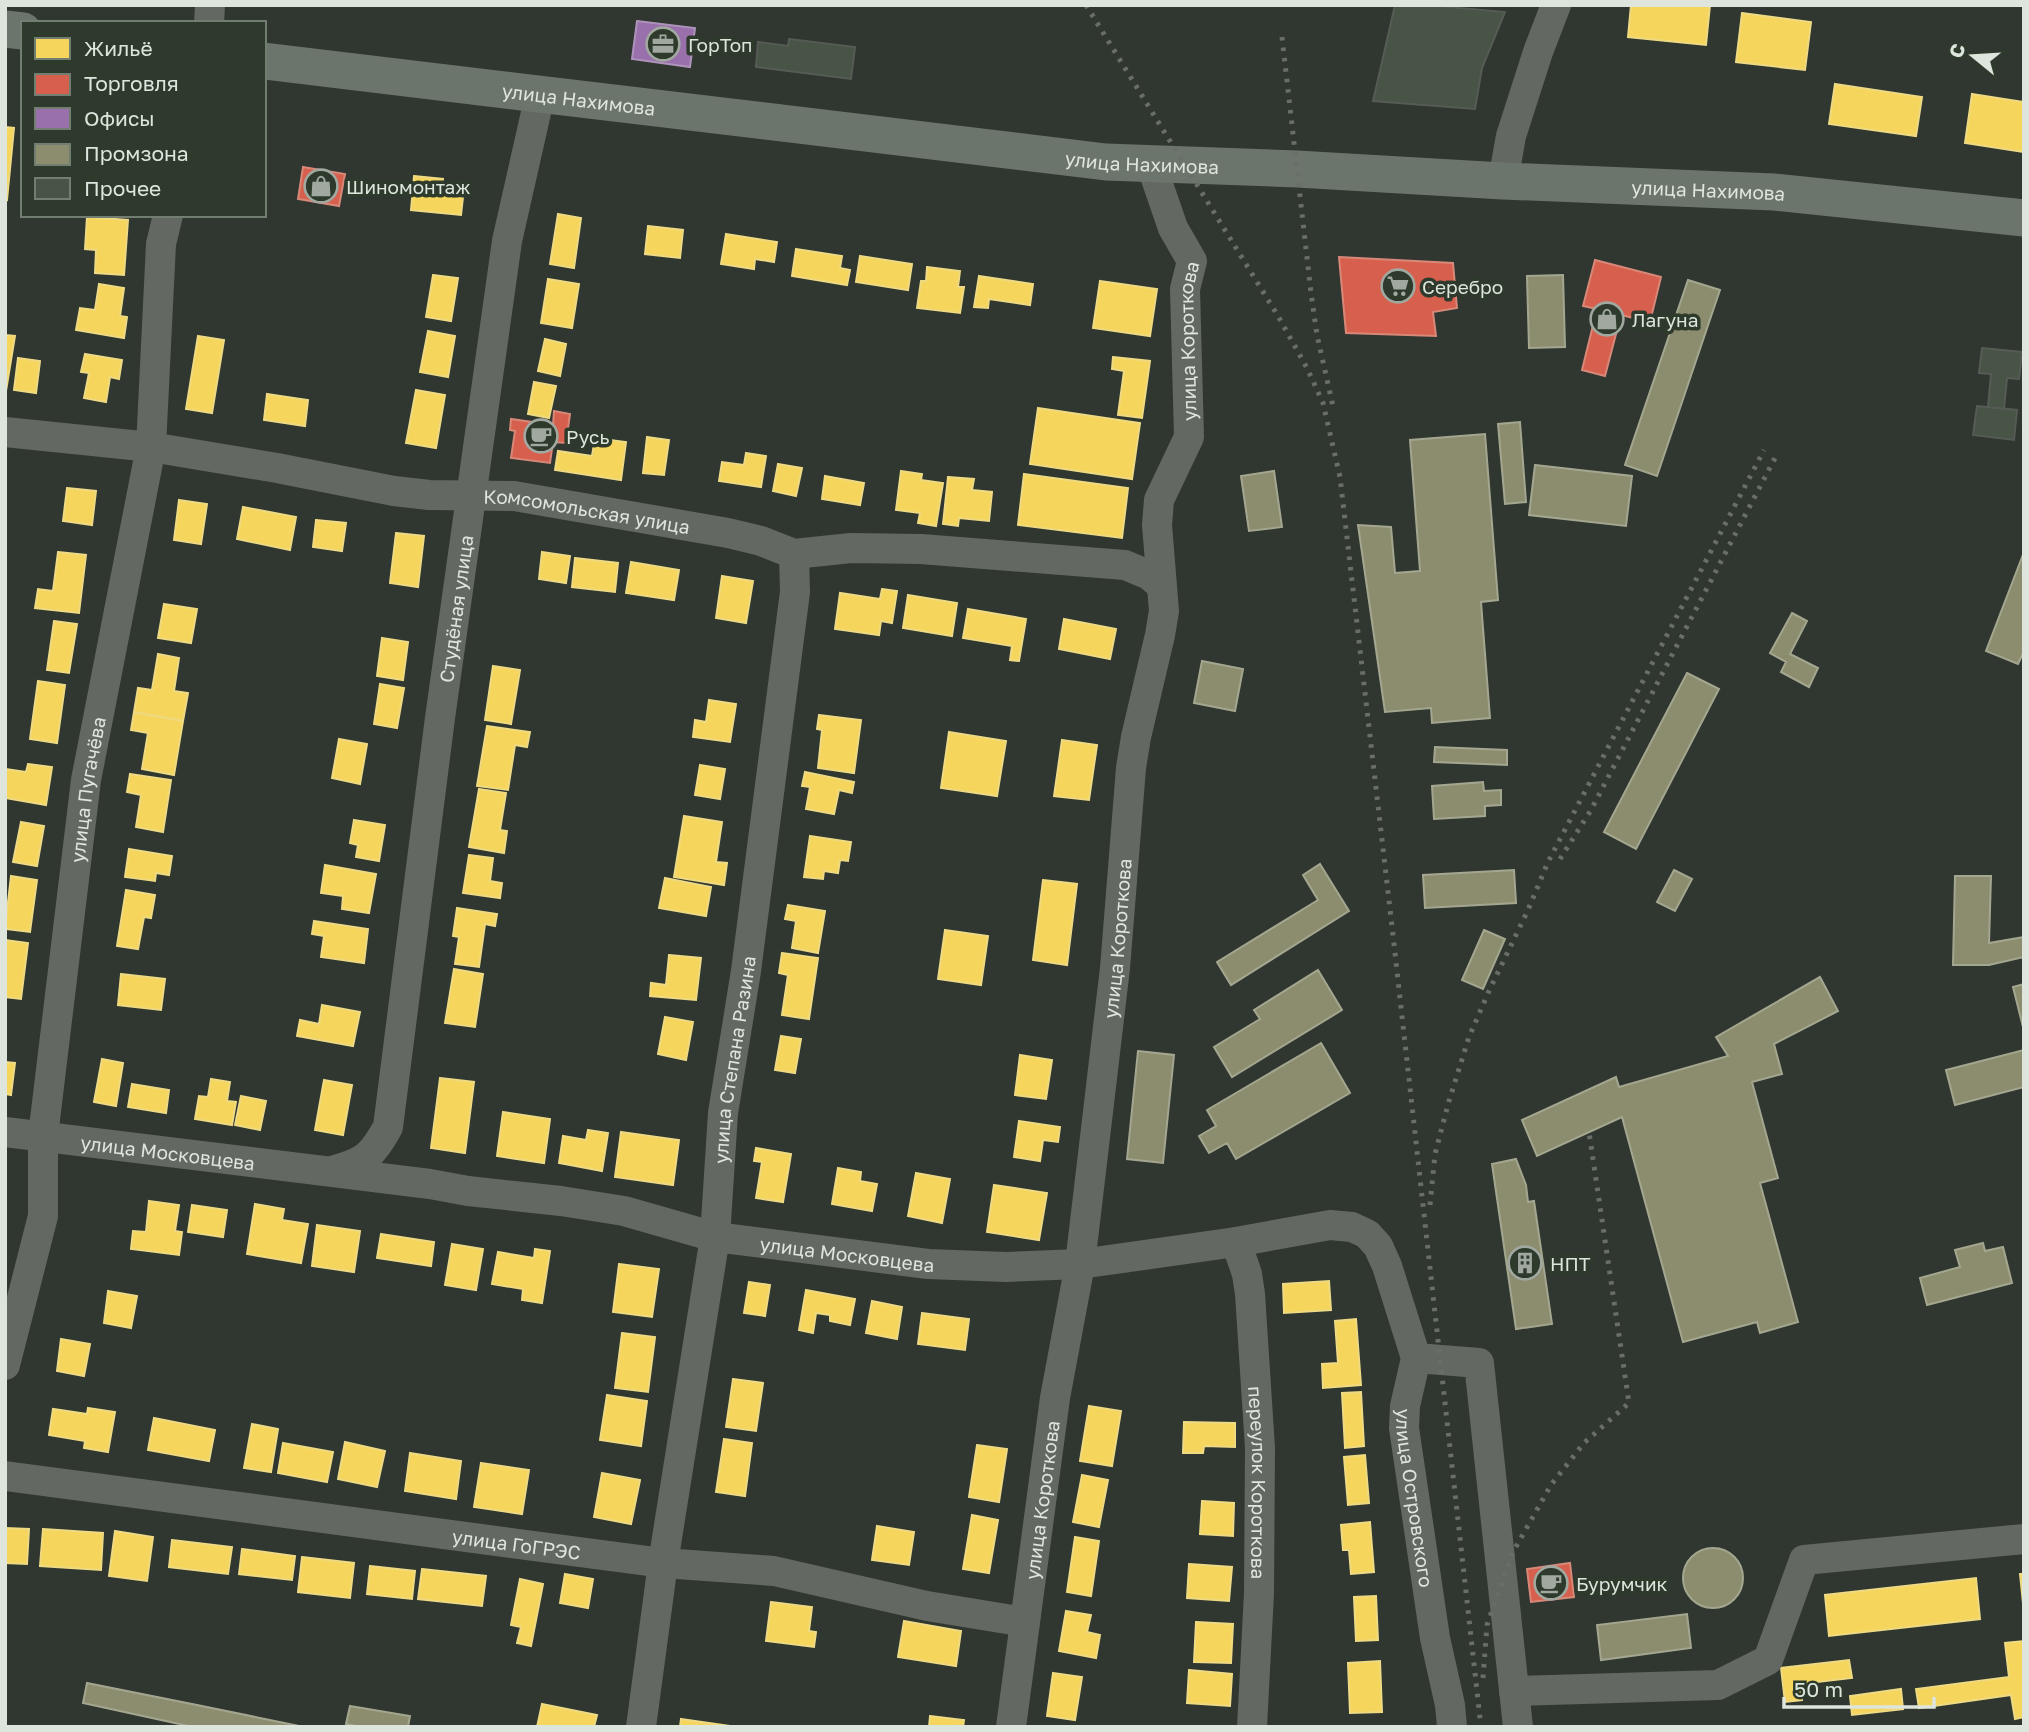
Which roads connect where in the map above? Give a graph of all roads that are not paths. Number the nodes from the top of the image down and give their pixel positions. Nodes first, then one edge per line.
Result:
1 (1556, 5) edge
2 (266, 61) edge
3 (540, 95) junction
4 (1151, 164) junction
5 (1503, 181) junction
6 (168, 217) edge
7 (2024, 218) edge
8 (5, 432) edge
9 (151, 447) junction
10 (471, 495) junction
11 (794, 554) junction
12 (1161, 585) junction
13 (388, 1127) junction
14 (5, 1132) edge
15 (43, 1136) junction
16 (330, 1172) junction
17 (430, 1184) junction
18 (715, 1237) junction
19 (1236, 1242) junction
20 (1080, 1264) junction
21 (1416, 1358) junction
22 (5, 1365) edge
23 (5, 1476) edge
24 (2024, 1539) edge
25 (663, 1563) junction
26 (1025, 1622) junction
27 (1514, 1691) junction
28 (641, 1727) edge
29 (1011, 1727) edge
30 (1252, 1727) edge
31 (1452, 1727) edge
32 (1518, 1727) edge

1 - 5 street
2 - 3 main road, улица Нахимова
3 - 4 main road, улица Нахимова
3 - 10 street, Студёная улица
4 - 5 main road, улица Нахимова
4 - 12 street, улица Короткова
5 - 7 main road, улица Нахимова
6 - 9 street, улица Пугачёва
8 - 9 street, Комсомольская улица
9 - 10 street, Комсомольская улица
9 - 15 street, улица Пугачёва
10 - 11 street, Комсомольская улица
10 - 13 street, Студёная улица
11 - 12 street, Комсомольская улица
11 - 18 street, улица Степана Разина
12 - 20 street, улица Короткова
13 - 16 street, улица Московцева
13 - 17 street
14 - 15 street, улица Московцева
15 - 16 street, улица Московцева
15 - 22 street, улица Пугачёва
16 - 17 street, улица Московцева
17 - 18 street, улица Московцева
18 - 20 street, улица Московцева
18 - 25 street, улица Степана Разина
19 - 20 street, улица Московцева
19 - 21 street, улица Московцева
19 - 30 street, переулок Короткова
20 - 26 street, улица Короткова
21 - 27 street
21 - 31 street, улица Островского
23 - 25 street, улица ГоГРЭС
24 - 27 street
25 - 26 street, улица ГоГРЭС
25 - 28 street, улица Степана Разина
26 - 29 street, улица Короткова
27 - 32 street

